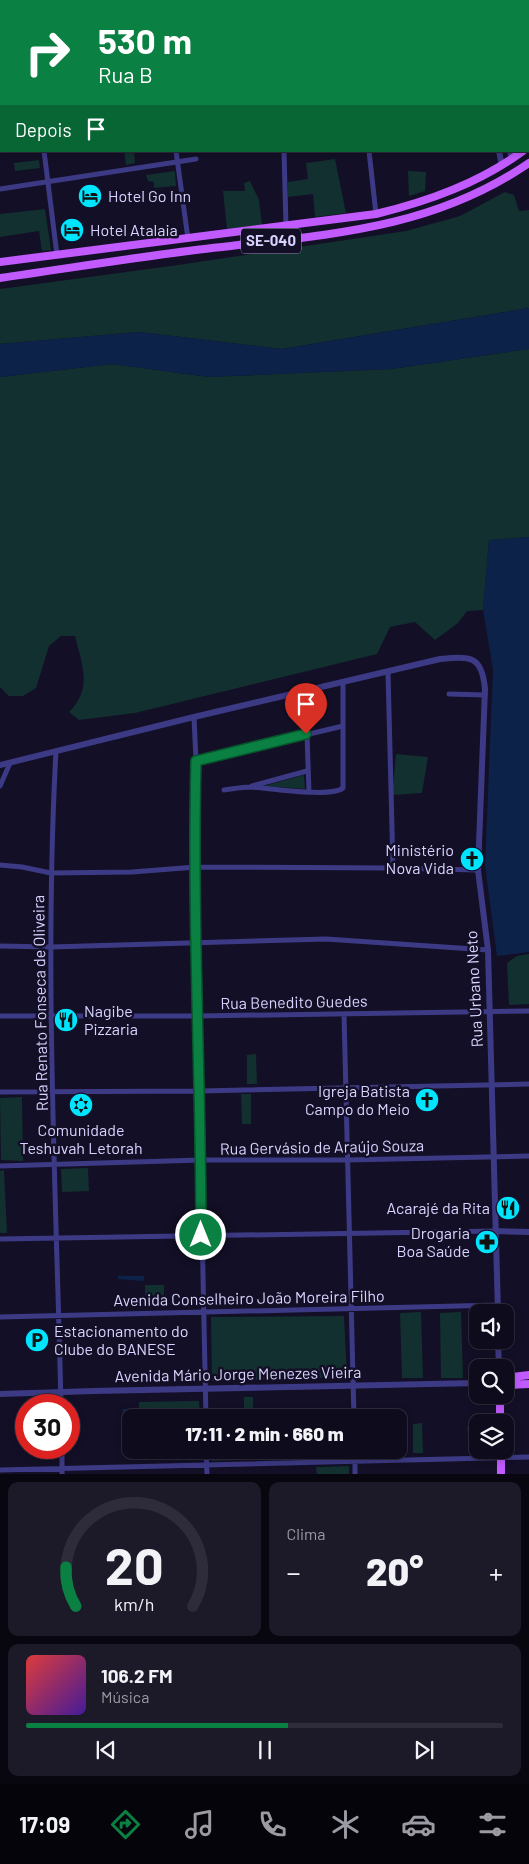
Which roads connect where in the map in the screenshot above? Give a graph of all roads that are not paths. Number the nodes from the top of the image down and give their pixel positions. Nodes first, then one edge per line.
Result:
1 (44, 152) edge
2 (176, 152) edge
3 (284, 152) edge
4 (369, 152) edge
5 (499, 152) edge
6 (511, 155) edge
7 (196, 159) dead end
8 (178, 162) junction
9 (529, 162) edge
10 (502, 166) junction
11 (48, 182) junction
12 (0, 189) edge
13 (376, 214) junction
14 (286, 226) junction
15 (188, 239) junction
16 (57, 255) junction
17 (0, 262) edge
18 (0, 278) edge
19 (388, 672) junction
20 (342, 683) junction
21 (449, 694) dead end
22 (485, 695) junction
23 (194, 717) junction
24 (343, 726) junction
25 (306, 734) junction
26 (56, 751) junction
27 (196, 761) junction
28 (10, 762) junction
29 (0, 765) edge
30 (307, 771) junction
31 (0, 786) edge
32 (249, 787) junction
33 (224, 790) dead end
34 (309, 792) junction
35 (0, 865) edge
36 (196, 868) junction
37 (393, 868) junction
38 (478, 870) junction
39 (51, 873) junction
40 (196, 942) junction
41 (0, 946) edge
42 (51, 947) junction
43 (488, 950) junction
44 (529, 1011) edge
45 (490, 1012) junction
46 (344, 1014) junction
47 (51, 1015) junction
48 (0, 1016) edge
49 (197, 1016) junction
50 (492, 1084) junction
51 (529, 1084) edge
52 (346, 1087) junction
53 (200, 1091) junction
54 (0, 1092) edge
55 (53, 1092) junction
56 (529, 1156) edge
57 (494, 1157) junction
58 (202, 1160) junction
59 (347, 1160) junction
60 (54, 1165) junction
61 (0, 1166) edge
62 (496, 1230) junction
63 (348, 1232) junction
64 (529, 1232) edge
65 (201, 1235) junction
66 (56, 1238) junction
67 (0, 1239) edge
68 (498, 1304) edge
69 (351, 1308) junction
70 (469, 1309) edge
71 (203, 1311) junction
72 (59, 1315) junction
73 (0, 1317) edge
74 (529, 1375) edge
75 (514, 1377) edge
76 (469, 1383) edge
77 (529, 1384) edge
78 (514, 1385) edge
79 (354, 1386) junction
80 (206, 1389) junction
81 (60, 1392) junction
82 (0, 1394) edge
83 (206, 1409) edge
84 (354, 1409) edge
85 (514, 1455) edge
86 (469, 1456) edge
87 (529, 1457) edge
88 (206, 1459) edge
89 (501, 1459) edge
90 (355, 1462) junction
91 (206, 1465) junction
92 (0, 1470) edge
93 (62, 1471) edge
94 (207, 1474) edge
95 (355, 1474) edge
96 (502, 1474) edge

1 - 11 street
2 - 8 street
3 - 14 street
4 - 13 street
5 - 10 street
6 - 10 main road, SE-040
7 - 8 street
8 - 11 street
8 - 15 street
9 - 18 main road, SE-040
10 - 13 main road, SE-040
11 - 12 street
11 - 16 street
13 - 14 main road, SE-040
14 - 15 main road, SE-040
15 - 16 main road, SE-040
16 - 17 main road, SE-040
19 - 20 street
19 - 22 street, Rua Urbano Neto
19 - 37 street
20 - 23 street
20 - 24 street
21 - 22 street
22 - 38 street, Rua Urbano Neto
23 - 26 street
23 - 27 street
24 - 25 street
24 - 34 street
25 - 27 street
25 - 30 street
26 - 28 street
26 - 39 street, Rua Renato Fonseca de Oliveira
27 - 36 street
28 - 29 street
28 - 31 street
30 - 32 street
30 - 34 street
32 - 33 street
32 - 34 street
35 - 39 street
36 - 37 street
36 - 39 street
36 - 40 street
37 - 38 street
38 - 43 street, Rua Urbano Neto
39 - 42 street, Rua Renato Fonseca de Oliveira
40 - 42 street
40 - 43 street
40 - 49 street
41 - 42 street
42 - 47 street, Rua Renato Fonseca de Oliveira
43 - 45 street, Rua Urbano Neto
44 - 45 street, Rua Benedito Guedes
45 - 46 street, Rua Benedito Guedes
45 - 50 street, Rua Urbano Neto
46 - 49 street, Rua Benedito Guedes
46 - 52 street
47 - 48 street, Rua Benedito Guedes
47 - 49 street, Rua Benedito Guedes
47 - 55 street, Rua Renato Fonseca de Oliveira
49 - 53 street
50 - 51 street
50 - 52 street
50 - 57 street, Rua Urbano Neto
52 - 53 street
52 - 59 street
53 - 55 street
53 - 58 street
54 - 55 street
55 - 60 street, Rua Renato Fonseca de Oliveira
56 - 57 street, Rua Gervásio de Araújo Souza
57 - 59 street, Rua Gervásio de Araújo Souza
57 - 62 street, Rua Urbano Neto
58 - 59 street, Rua Gervásio de Araújo Souza
58 - 60 street, Rua Gervásio de Araújo Souza
58 - 65 street
59 - 63 street
60 - 61 street, Rua Gervásio de Araújo Souza
60 - 66 street, Rua Renato Fonseca de Oliveira
62 - 63 street
62 - 64 street
62 - 68 street, Rua Urbano Neto
63 - 65 street
63 - 69 street
65 - 66 street
65 - 71 street
66 - 67 street
66 - 72 street, Rua Renato Fonseca de Oliveira
69 - 70 street, Avenida Conselheiro João Moreira Filho
69 - 71 street, Avenida Conselheiro João Moreira Filho
69 - 79 street
71 - 72 street, Avenida Conselheiro João Moreira Filho
71 - 80 street
72 - 73 street, Avenida Conselheiro João Moreira Filho
72 - 81 street, Rua Renato Fonseca de Oliveira
74 - 75 main road
76 - 79 street, Avenida Mário Jorge Menezes Vieira
77 - 78 main road
79 - 80 street, Avenida Mário Jorge Menezes Vieira
79 - 84 street
80 - 81 street, Avenida Mário Jorge Menezes Vieira
80 - 83 street
81 - 82 street, Avenida Mário Jorge Menezes Vieira
85 - 87 street
86 - 90 street
88 - 91 street
89 - 96 main road
90 - 91 street
90 - 95 street
91 - 93 street
91 - 94 street
92 - 93 street

